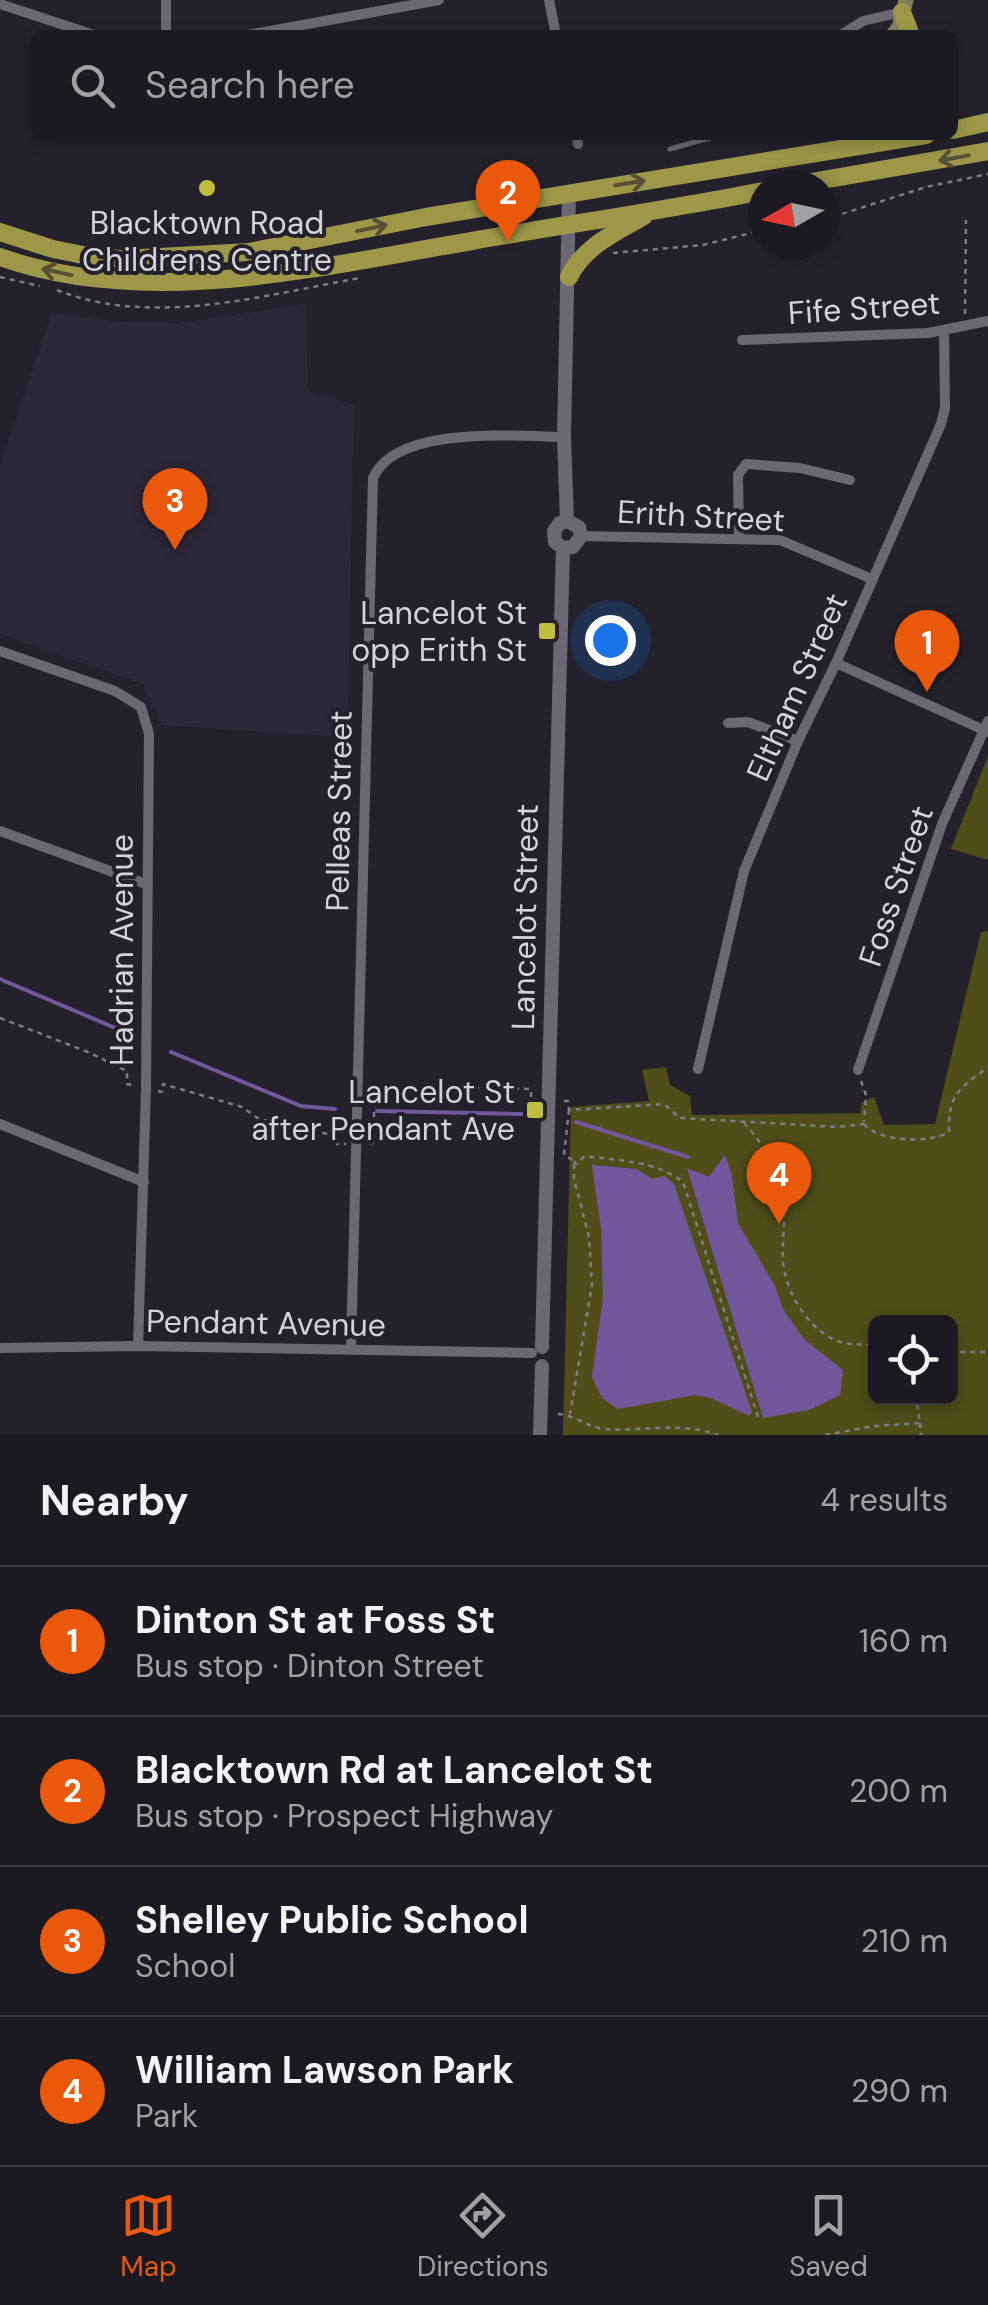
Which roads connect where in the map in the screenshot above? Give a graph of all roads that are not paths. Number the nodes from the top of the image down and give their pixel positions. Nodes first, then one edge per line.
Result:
1 (166, 0) edge
2 (439, 0) edge
3 (549, 0) edge
4 (0, 4) edge
5 (902, 24) edge
6 (79, 30) edge
7 (166, 30) edge
8 (275, 30) edge
9 (555, 30) edge
10 (848, 30) edge
11 (958, 113) edge
12 (987, 122) edge
13 (958, 129) edge
14 (703, 140) edge
15 (838, 140) edge
16 (886, 140) edge
17 (908, 140) edge
18 (911, 140) edge
19 (670, 150) dead end
20 (822, 151) junction
21 (988, 152) edge
22 (921, 164) junction
23 (900, 168) junction
24 (838, 178) edge
25 (570, 192) junction
26 (748, 194) edge
27 (653, 210) junction
28 (569, 224) junction
29 (0, 232) edge
30 (0, 257) edge
31 (569, 277) junction
32 (988, 321) edge
33 (944, 330) junction
34 (742, 340) dead end
35 (564, 437) junction
36 (850, 480) dead end
37 (566, 521) junction
38 (581, 536) junction
39 (739, 538) junction
40 (564, 548) junction
41 (872, 579) junction
42 (0, 651) edge
43 (836, 663) junction
44 (728, 723) dead end
45 (987, 727) edge
46 (798, 741) junction
47 (0, 831) edge
48 (146, 884) junction
49 (698, 1069) dead end
50 (858, 1070) road end
51 (0, 1124) edge
52 (144, 1182) junction
53 (138, 1346) junction
54 (0, 1348) edge
55 (352, 1349) junction
56 (538, 1355) junction
57 (540, 1435) edge

1 - 7 street
2 - 8 street
3 - 9 street
4 - 6 street
5 - 10 street
11 - 12 main road
12 - 13 main road
14 - 19 lane
15 - 20 main road
16 - 20 main road
17 - 23 main road
18 - 22 main road
25 -> 20 main road
21 -> 22 main road
22 - 23 main road
23 - 24 main road
25 - 28 street
29 -> 25 main road
26 - 27 main road
27 - 28 main road
27 - 31 main road
28 -> 30 main road
28 - 31 street
31 - 35 street
32 - 33 street, Fife Street
33 - 34 street, Fife Street
33 - 41 street, Eltham Street
35 - 37 street
35 - 55 street, Pelleas Street
36 - 39 street
37 - 38 street
37 - 40 street
38 - 39 street, Erith Street
38 - 40 street
39 - 41 street, Erith Street
40 - 56 street, Lancelot Street
41 - 43 street, Eltham Street
42 - 48 street, Hadrian Avenue
43 - 45 street
43 - 46 street, Eltham Street
44 - 46 street
45 - 50 street, Foss Street
46 - 49 street, Eltham Street
47 - 48 street
48 - 52 street, Hadrian Avenue
51 - 52 street
52 - 53 street, Hadrian Avenue
53 - 54 street, Pendant Avenue
53 - 55 street, Pendant Avenue
55 - 56 street, Pendant Avenue
56 - 57 street, Lancelot Street

